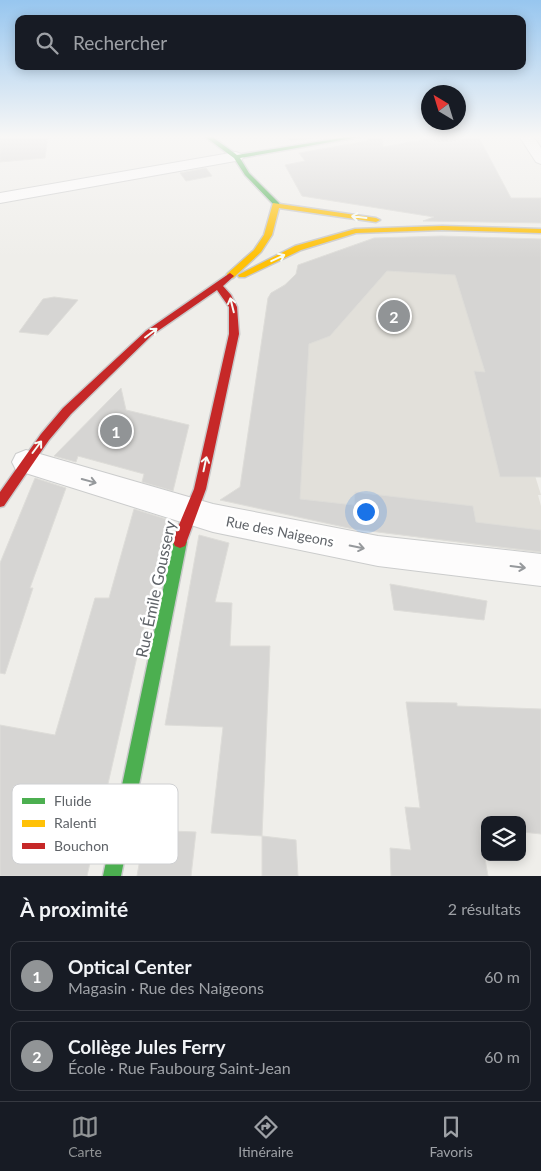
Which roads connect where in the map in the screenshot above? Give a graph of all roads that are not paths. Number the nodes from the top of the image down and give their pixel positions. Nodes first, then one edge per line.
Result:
1 (125, 177) edge
2 (250, 177) edge
3 (0, 198) edge
4 (276, 205) junction
5 (442, 228) junction
6 (541, 231) edge
7 (218, 286) junction
8 (26, 462) junction
9 (0, 502) edge
10 (190, 510) junction
11 (541, 570) edge
12 (131, 784) edge

1 - 3 street
2 - 4 main road
5 -> 4 main road
4 - 7 main road
5 - 6 main road
7 -> 5 main road
8 -> 7 main road
10 -> 7 main road, Rue Émile Goussery
8 - 9 main road
8 -> 10 street, Rue des Naigeons
10 -> 11 street, Rue des Naigeons
10 - 12 main road, Rue Émile Goussery

